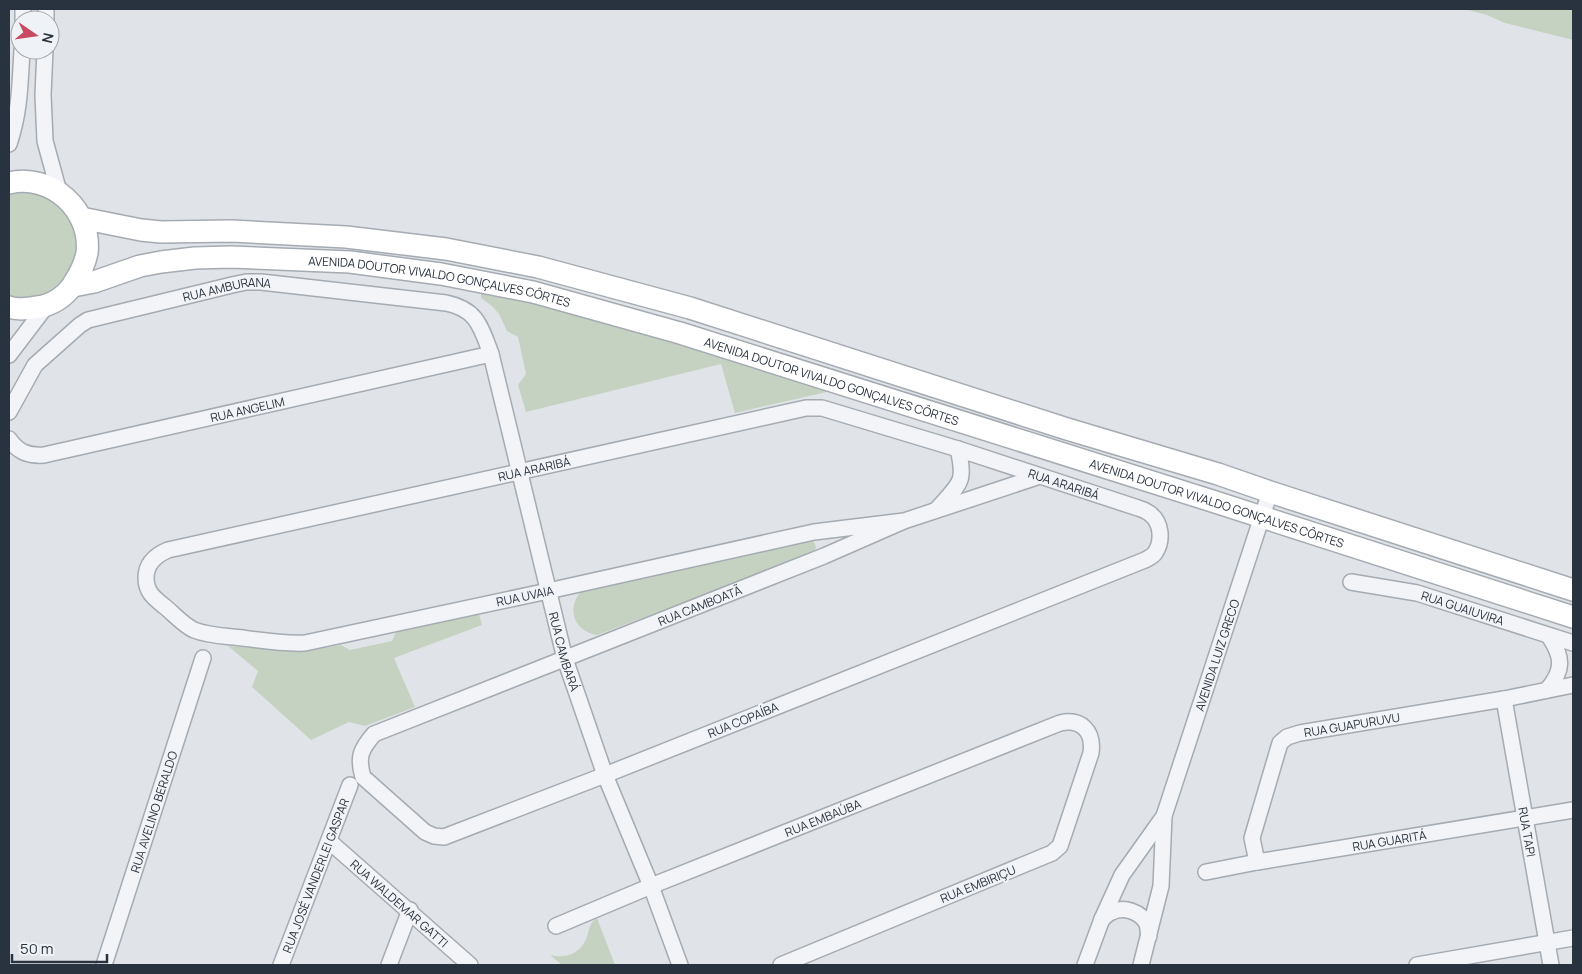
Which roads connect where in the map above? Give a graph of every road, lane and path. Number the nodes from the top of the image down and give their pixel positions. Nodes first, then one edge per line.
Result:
1 (22, 60) edge
2 (45, 60) edge
3 (9, 144) edge
4 (9, 184) edge
5 (59, 192) junction
6 (81, 218) junction
7 (73, 286) junction
8 (47, 305) junction
9 (9, 307) edge
10 (482, 327) joint
11 (491, 354) junction
12 (9, 356) edge
13 (9, 412) edge
14 (9, 439) edge
15 (958, 448) junction
16 (520, 471) junction
17 (1040, 476) junction
18 (1270, 492) junction
19 (936, 510) junction
20 (1262, 517) junction
21 (904, 521) junction
22 (814, 532) junction
23 (1160, 536) joint
24 (824, 556) junction
25 (1351, 582) dead end
26 (1573, 590) edge
27 (548, 591) junction
28 (155, 600) joint
29 (1573, 616) edge
30 (1549, 636) junction
31 (1573, 643) edge
32 (203, 658) dead end
33 (565, 659) junction
34 (1573, 685) edge
35 (1547, 690) junction
36 (1504, 699) junction
37 (1087, 731) joint
38 (364, 746) joint
39 (605, 775) junction
40 (350, 785) dead end
41 (1573, 810) edge
42 (1164, 816) junction
43 (1526, 818) junction
44 (330, 841) junction
45 (1257, 862) junction
46 (1206, 872) dead end
47 (650, 886) junction
48 (410, 910) junction
49 (1102, 919) junction
50 (556, 926) dead end
51 (1149, 936) junction
52 (1573, 938) edge
53 (1547, 943) junction
54 (104, 965) edge
55 (281, 965) edge
56 (389, 965) edge
57 (470, 965) edge
58 (680, 965) edge
59 (781, 965) edge
60 (1084, 965) edge
61 (1141, 965) edge
62 (1416, 965) edge
63 (1551, 965) edge

1 - 3 street
2 - 5 street
4 - 5 main road
5 - 6 main road
6 - 7 main road
6 - 18 main road, AVENIDA DOUTOR VIVALDO GONÇALVES CÔRTES
7 - 8 main road
7 - 20 main road, AVENIDA DOUTOR VIVALDO GONÇALVES CÔRTES
8 - 9 main road
8 - 12 street
10 - 11 street, RUA CAMBARÁ
10 - 13 street, RUA AMBURANA
11 - 14 street, RUA ANGELIM
11 - 16 street, RUA CAMBARÁ
15 - 16 street, RUA ARARIBÁ
15 - 17 street, RUA ARARIBÁ
15 - 19 street
16 - 27 street, RUA CAMBARÁ
16 - 28 street, RUA ARARIBÁ
17 - 19 street, RUA CAMBOATÃ
17 - 23 street, RUA ARARIBÁ
18 - 20 street, AVENIDA LUIZ GRECO
18 - 26 main road, AVENIDA DOUTOR VIVALDO GONÇALVES CÔRTES
19 - 21 street, RUA CAMBOATÃ
20 - 29 main road, AVENIDA DOUTOR VIVALDO GONÇALVES CÔRTES
20 - 42 street, AVENIDA LUIZ GRECO
21 - 22 street, RUA UVAIA
21 - 24 street, RUA CAMBOATÃ
22 - 24 street
22 - 27 street, RUA UVAIA
23 - 39 street, RUA COPAÍBA
24 - 33 street, RUA CAMBOATÃ
25 - 30 street, RUA GUAIUVIRA
27 - 28 street, RUA UVAIA
27 - 33 street, RUA CAMBARÁ
30 - 31 street, RUA GUAIUVIRA
30 - 35 street
32 - 54 street, RUA AVELINO BERALDO
33 - 38 street, RUA CAMBOATÃ
33 - 39 street, RUA CAMBARÁ
34 - 35 street, RUA GUAPURUVU
35 - 36 street, RUA GUAPURUVU
36 - 43 street, RUA TAPI
36 - 45 street, RUA GUAPURUVU
37 - 47 street, RUA EMBAÚBA
37 - 59 street, RUA EMBIRIÇU
38 - 39 street, RUA COPAÍBA
39 - 47 street, RUA CAMBARÁ
40 - 44 street, RUA JOSÉ VANDERLEI GASPAR
41 - 43 street, RUA GUARITÁ
42 - 49 street, AVENIDA LUIZ GRECO
42 - 51 street, AVENIDA LUIZ GRECO
43 - 45 street, RUA GUARITÁ
43 - 53 street, RUA TAPI
44 - 48 street, RUA WALDEMAR GATTI
44 - 55 street, RUA JOSÉ VANDERLEI GASPAR
45 - 46 street, RUA GUARITÁ
47 - 50 street, RUA EMBAÚBA
47 - 58 street, RUA CAMBARÁ
48 - 56 street
48 - 57 street, RUA WALDEMAR GATTI
49 - 51 street
49 - 60 street, AVENIDA LUIZ GRECO
51 - 61 street, AVENIDA LUIZ GRECO
52 - 53 street
53 - 62 street
53 - 63 street, RUA TAPI

